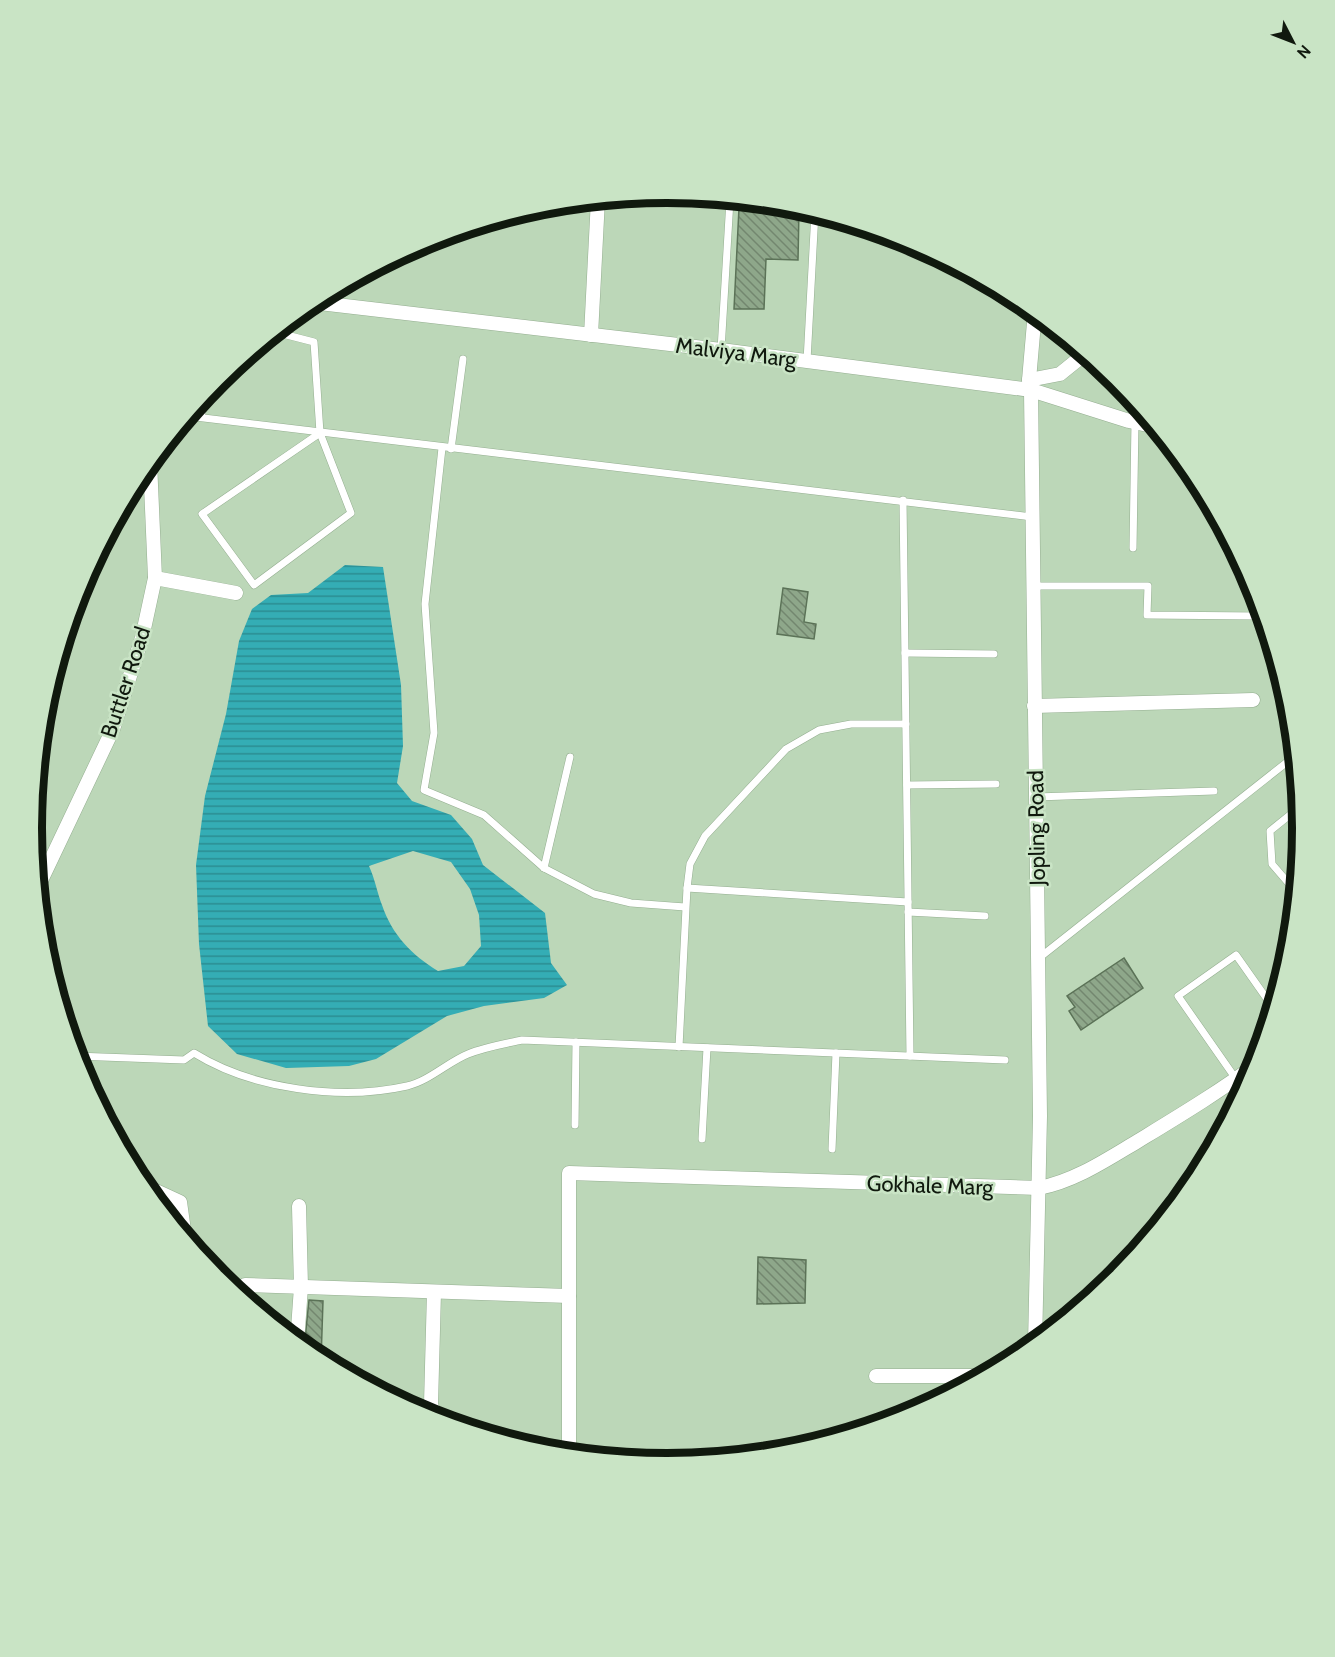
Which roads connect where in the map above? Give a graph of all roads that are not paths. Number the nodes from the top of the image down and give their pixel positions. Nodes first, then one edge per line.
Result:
1 (730, 206) edge
2 (598, 207) edge
3 (815, 221) edge
4 (327, 304) edge
5 (1034, 322) edge
6 (284, 334) edge
7 (591, 335) junction
8 (721, 350) junction
9 (463, 358) dead end
10 (1080, 358) edge
11 (807, 361) junction
12 (1030, 385) junction
13 (202, 410) edge
14 (196, 417) edge
15 (201, 417) junction
16 (1135, 422) junction
17 (1145, 424) edge
18 (320, 433) junction
19 (442, 448) junction
20 (451, 449) junction
21 (151, 476) edge
22 (903, 500) junction
23 (1032, 517) junction
24 (1133, 548) dead end
25 (155, 578) junction
26 (1033, 586) junction
27 (236, 593) dead end
28 (1256, 616) edge
29 (905, 653) junction
30 (994, 654) dead end
31 (1253, 700) dead end
32 (1034, 706) junction
33 (906, 724) junction
34 (570, 757) dead end
35 (1289, 760) edge
36 (996, 784) dead end
37 (907, 785) junction
38 (1214, 791) dead end
39 (1036, 797) junction
40 (1293, 813) edge
41 (544, 868) junction
42 (44, 877) edge
43 (1290, 885) edge
44 (687, 888) junction
45 (908, 902) junction
46 (685, 907) junction
47 (909, 912) junction
48 (985, 916) dead end
49 (1038, 959) junction
50 (1269, 1001) edge
51 (576, 1042) junction
52 (679, 1047) junction
53 (707, 1048) junction
54 (836, 1053) junction
55 (85, 1056) edge
56 (910, 1056) junction
57 (1005, 1060) dead end
58 (1241, 1076) edge
59 (1234, 1081) junction
60 (1237, 1086) edge
61 (575, 1125) dead end
62 (702, 1138) dead end
63 (832, 1149) dead end
64 (1039, 1188) junction
65 (159, 1192) edge
66 (299, 1206) dead end
67 (183, 1224) edge
68 (245, 1285) dead end
69 (301, 1287) junction
70 (434, 1292) junction
71 (569, 1296) junction
72 (298, 1333) edge
73 (1035, 1334) edge
74 (876, 1376) dead end
75 (969, 1376) edge
76 (432, 1408) edge
77 (569, 1446) edge

1 - 8 lane
2 - 7 street
3 - 11 lane
4 - 7 street, Malviya Marg
5 - 12 street, Jopling Road
6 - 18 lane
7 - 8 street, Malviya Marg
8 - 11 street, Malviya Marg
9 - 20 lane
10 - 12 street
11 - 12 street, Malviya Marg
12 - 16 street, Malviya Marg
12 - 23 street, Jopling Road
13 - 15 lane
14 - 15 lane
15 - 18 lane
16 - 17 street, Malviya Marg
16 - 24 lane
18 - 18 lane
18 - 19 lane
19 - 20 lane
19 - 41 lane
20 - 22 lane
21 - 25 street, Buttler Road
22 - 23 lane
22 - 29 lane
23 - 26 street, Jopling Road
25 - 27 street
25 - 42 street, Buttler Road
26 - 28 lane
26 - 32 street, Jopling Road
29 - 30 lane
29 - 33 lane
31 - 32 street
32 - 39 street, Jopling Road
33 - 37 lane
33 - 44 lane
34 - 41 lane
35 - 49 lane
36 - 37 lane
37 - 45 lane
38 - 39 lane
39 - 49 street, Jopling Road
40 - 43 lane
41 - 46 lane
44 - 45 lane
44 - 46 lane
45 - 47 lane
46 - 52 lane
47 - 48 lane
47 - 56 lane
49 - 64 street, Jopling Road
50 - 59 lane
51 - 52 lane
51 - 55 lane
51 - 61 lane
52 - 53 lane
53 - 54 lane
53 - 62 lane
54 - 56 lane
54 - 63 lane
56 - 57 lane
58 - 59 street, Gokhale Marg
59 - 60 lane
59 - 64 street, Gokhale Marg
64 - 71 street, Gokhale Marg
64 - 73 street, Jopling Road
65 - 67 street
66 - 69 street
68 - 69 street
69 - 70 street
69 - 72 street
70 - 71 street
70 - 76 street
71 - 77 street
74 - 75 street

